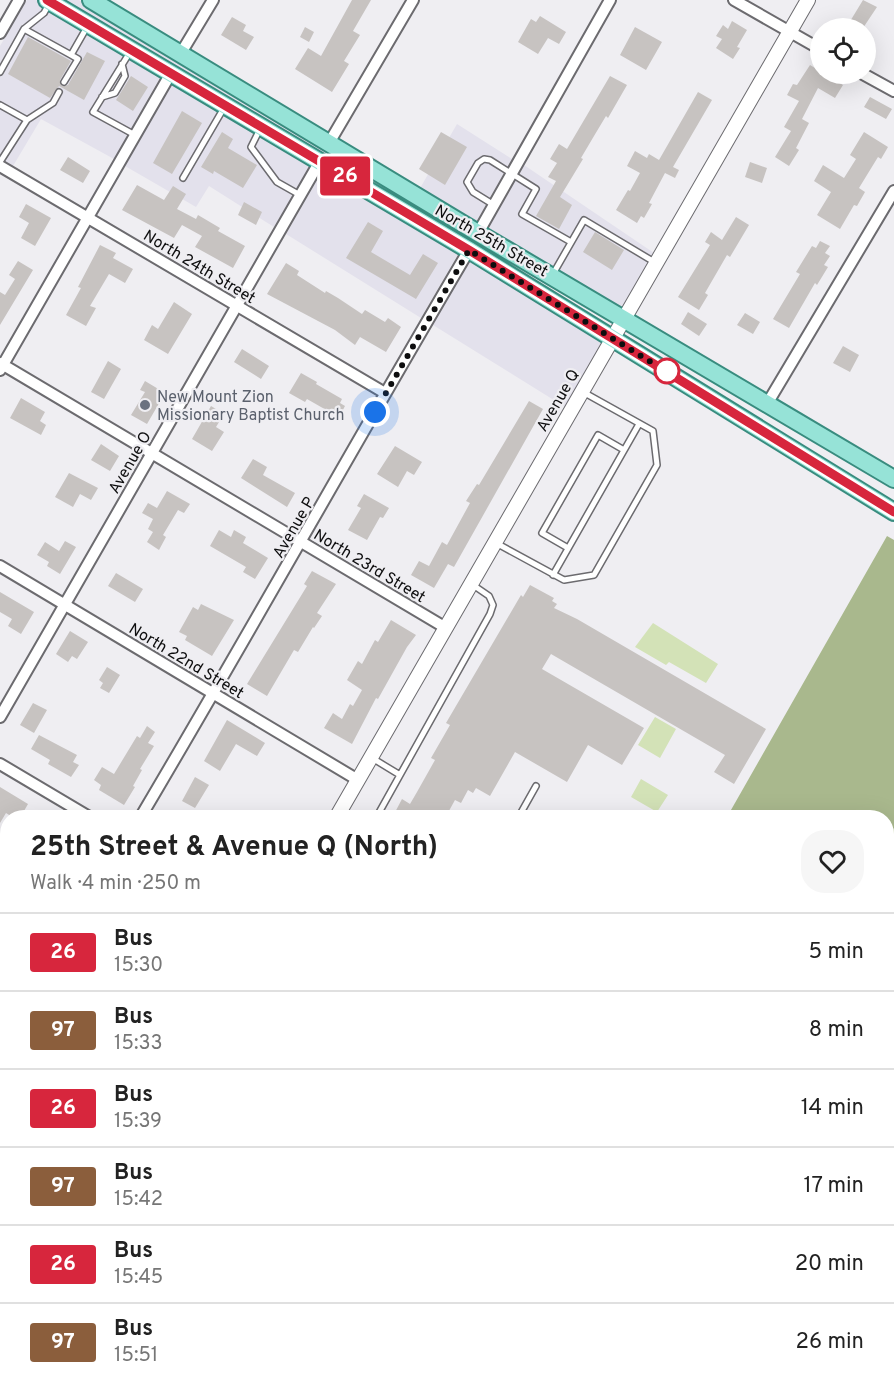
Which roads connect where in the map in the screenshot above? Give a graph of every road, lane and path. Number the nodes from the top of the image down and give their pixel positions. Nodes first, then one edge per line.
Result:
1 (19, 0) edge
2 (91, 0) edge
3 (213, 0) edge
4 (413, 0) edge
5 (610, 0) edge
6 (734, 0) edge
7 (808, 0) edge
8 (49, 1) edge
9 (89, 24) junction
10 (24, 28) junction
11 (789, 32) junction
12 (0, 33) edge
13 (810, 44) edge
14 (131, 49) junction
15 (181, 53) junction
16 (71, 55) junction
17 (0, 72) edge
18 (171, 73) junction
19 (876, 81) edge
20 (64, 82) dead end
21 (894, 91) edge
22 (59, 92) dead end
23 (0, 105) edge
24 (225, 105) junction
25 (27, 120) junction
26 (262, 126) junction
27 (135, 135) junction
28 (329, 143) junction
29 (320, 161) junction
30 (0, 164) edge
31 (512, 174) junction
32 (183, 178) dead end
33 (894, 191) edge
34 (300, 195) junction
35 (494, 205) junction
36 (449, 215) junction
37 (88, 218) junction
38 (478, 232) junction
39 (571, 242) junction
40 (469, 250) junction
41 (656, 263) junction
42 (552, 275) junction
43 (236, 305) junction
44 (625, 318) junction
45 (613, 337) junction
46 (1, 366) edge
47 (582, 391) junction
48 (385, 393) junction
49 (767, 404) junction
50 (639, 424) junction
51 (624, 450) junction
52 (151, 454) junction
53 (894, 479) edge
54 (894, 512) edge
55 (301, 543) junction
56 (495, 543) junction
57 (568, 548) junction
58 (0, 566) edge
59 (553, 574) junction
60 (471, 584) junction
61 (64, 604) junction
62 (446, 628) junction
63 (214, 693) junction
64 (0, 717) edge
65 (371, 757) junction
66 (0, 764) edge
67 (400, 775) junction
68 (358, 780) junction
69 (536, 786) dead end
70 (78, 810) edge
71 (145, 810) edge
72 (341, 810) edge
73 (380, 810) edge
74 (522, 810) edge

1 - 12 street
2 - 15 main road, North 25th Street
3 - 15 street
4 - 28 street
5 - 31 street
6 - 11 street
7 - 11 street, Avenue Q
8 - 9 main road, North 25th Street
8 - 10 lane
9 - 14 main road, North 25th Street
9 - 16 lane
10 - 16 lane
10 - 17 lane
11 - 13 street
11 - 41 street, Avenue Q
14 - 18 main road, North 25th Street
14 - 27 lane
15 - 28 main road, North 25th Street
16 - 20 lane
18 - 24 main road, North 25th Street
18 - 27 street
19 - 21 street
22 - 25 lane
23 - 25 lane
24 - 26 main road, North 25th Street
24 - 32 lane
25 - 30 lane
26 - 29 main road, North 25th Street
26 - 34 lane
27 - 37 street
28 - 36 main road, North 25th Street
29 - 34 street, Avenue O
29 - 36 main road
29 - 40 main road, North 25th Street
30 - 37 street, North 24th Street
31 - 35 street
31 - 35 lane
31 - 39 lane
33 - 49 street
34 - 43 street, Avenue O
35 - 38 street
36 - 38 main road, North 25th Street
37 - 43 street, North 24th Street
37 - 46 street
38 - 42 main road, North 25th Street
39 - 41 lane
39 - 42 lane
40 - 45 main road, North 25th Street
40 - 48 street, Avenue P
41 - 44 street, Avenue Q
42 - 44 main road, North 25th Street
43 - 48 street, North 24th Street
43 - 52 street, Avenue O
44 - 45 street, Avenue Q
44 - 49 main road, North 25th Street
45 - 47 street, Avenue Q
45 - 54 main road, North 25th Street
46 - 52 street, North 23rd Street
47 - 50 lane
47 - 56 street, Avenue Q
48 - 55 street, Avenue P
49 - 53 main road, North 25th Street
50 - 51 lane
50 - 59 lane
51 - 57 lane
51 - 57 lane
52 - 55 street, North 23rd Street
52 - 61 street, Avenue O
55 - 62 street, North 23rd Street
55 - 63 street, Avenue P
56 - 59 lane
56 - 60 street, Avenue Q
57 - 59 lane
58 - 61 street, North 22nd Street
60 - 62 street, Avenue Q
60 - 67 lane
61 - 63 street, North 22nd Street
61 - 64 street, Avenue O
62 - 65 street, Avenue Q
63 - 68 street, North 22nd Street
63 - 71 street, Avenue P
65 - 67 lane
65 - 68 street, Avenue Q
66 - 70 street
67 - 73 lane
68 - 72 street, Avenue Q
69 - 74 lane

